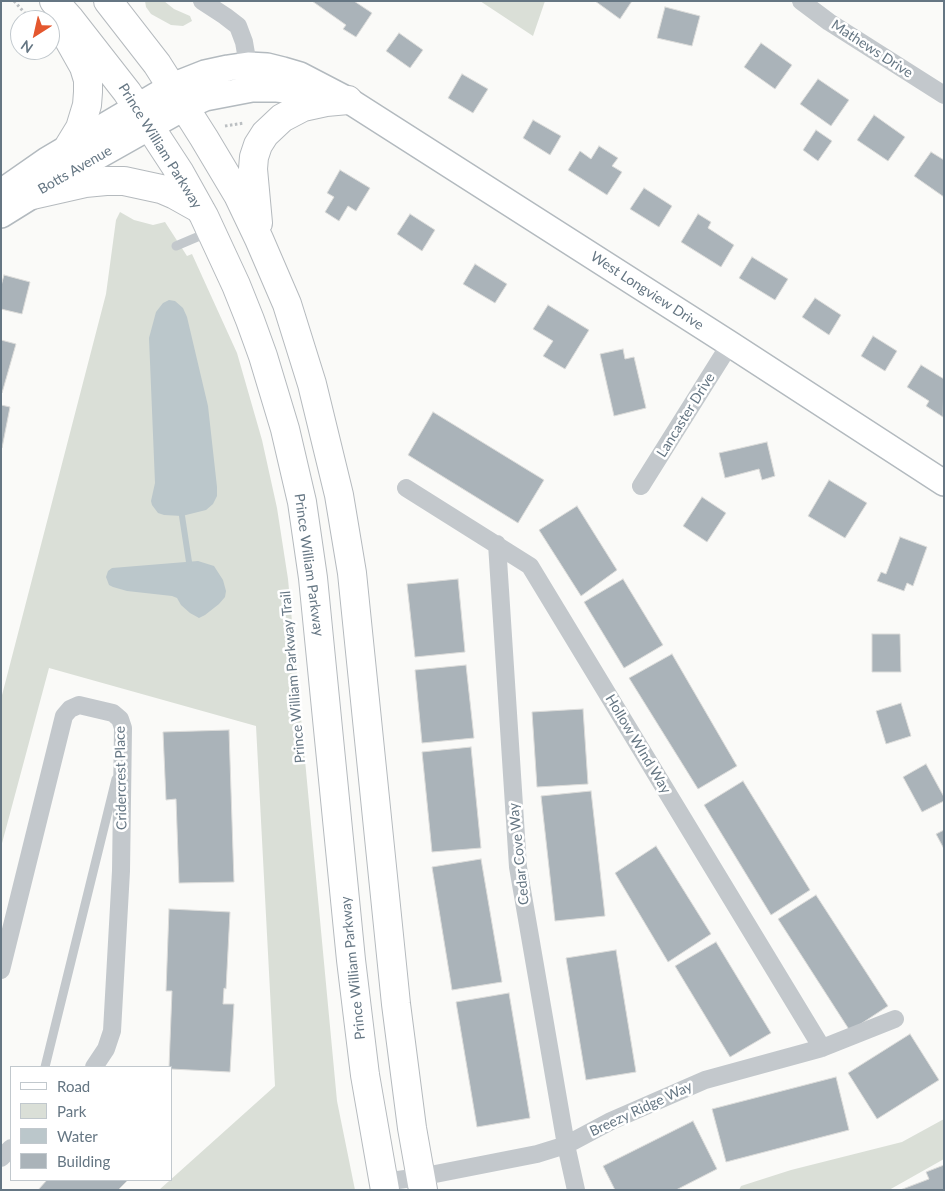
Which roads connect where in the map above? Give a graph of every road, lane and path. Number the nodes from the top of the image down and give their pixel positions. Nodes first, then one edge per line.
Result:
1 (48, 1) edge
2 (54, 1) edge
3 (108, 1) edge
4 (202, 1) edge
5 (801, 1) edge
6 (248, 65) junction
7 (944, 95) edge
8 (178, 97) junction
9 (348, 100) junction
10 (144, 116) junction
11 (69, 146) junction
12 (1, 192) edge
13 (32, 195) junction
14 (1, 215) edge
15 (205, 220) junction
16 (259, 239) junction
17 (176, 246) dead end
18 (730, 344) junction
19 (944, 483) edge
20 (641, 486) dead end
21 (406, 488) dead end
22 (497, 544) junction
23 (123, 752) junction
24 (1, 970) edge
25 (895, 1020) dead end
26 (822, 1048) junction
27 (45, 1066) edge
28 (95, 1066) edge
29 (566, 1145) junction
30 (10, 1149) edge
31 (1, 1158) edge
32 (422, 1183) edge
33 (384, 1186) edge
34 (576, 1190) edge

1 - 11 main road
2 - 10 main road, Prince William Parkway
3 - 8 main road
4 - 6 street
5 - 7 street, Mathews Drive
6 - 8 street, West Longview Drive
6 - 9 street, West Longview Drive
8 - 9 street, West Longview Drive
8 - 10 street, West Longview Drive
8 - 16 main road
9 - 16 main road
9 - 18 street, West Longview Drive
10 - 11 street, Botts Avenue
10 - 13 street, Botts Avenue
10 - 15 main road, Prince William Parkway
11 - 12 street, Botts Avenue
13 - 14 street, Botts Avenue
13 - 15 main road
15 - 17 lane
15 - 33 main road, Prince William Parkway
16 - 32 main road
18 - 19 street, West Longview Drive
18 - 20 street, Lancaster Drive
21 - 22 street, Hollow WInd Way
22 - 26 street, Hollow WInd Way
22 - 29 street, Cedar Cove Way
23 - 24 street, Cridercrest Place
23 - 27 lane
23 - 28 street, Cridercrest Place
25 - 26 street, Breezy Ridge Way
26 - 29 street, Breezy Ridge Way
29 - 32 street, Breezy Ridge Way
29 - 34 street, Cedar Cove Way
30 - 31 street
32 - 33 street, Breezy Ridge Way

